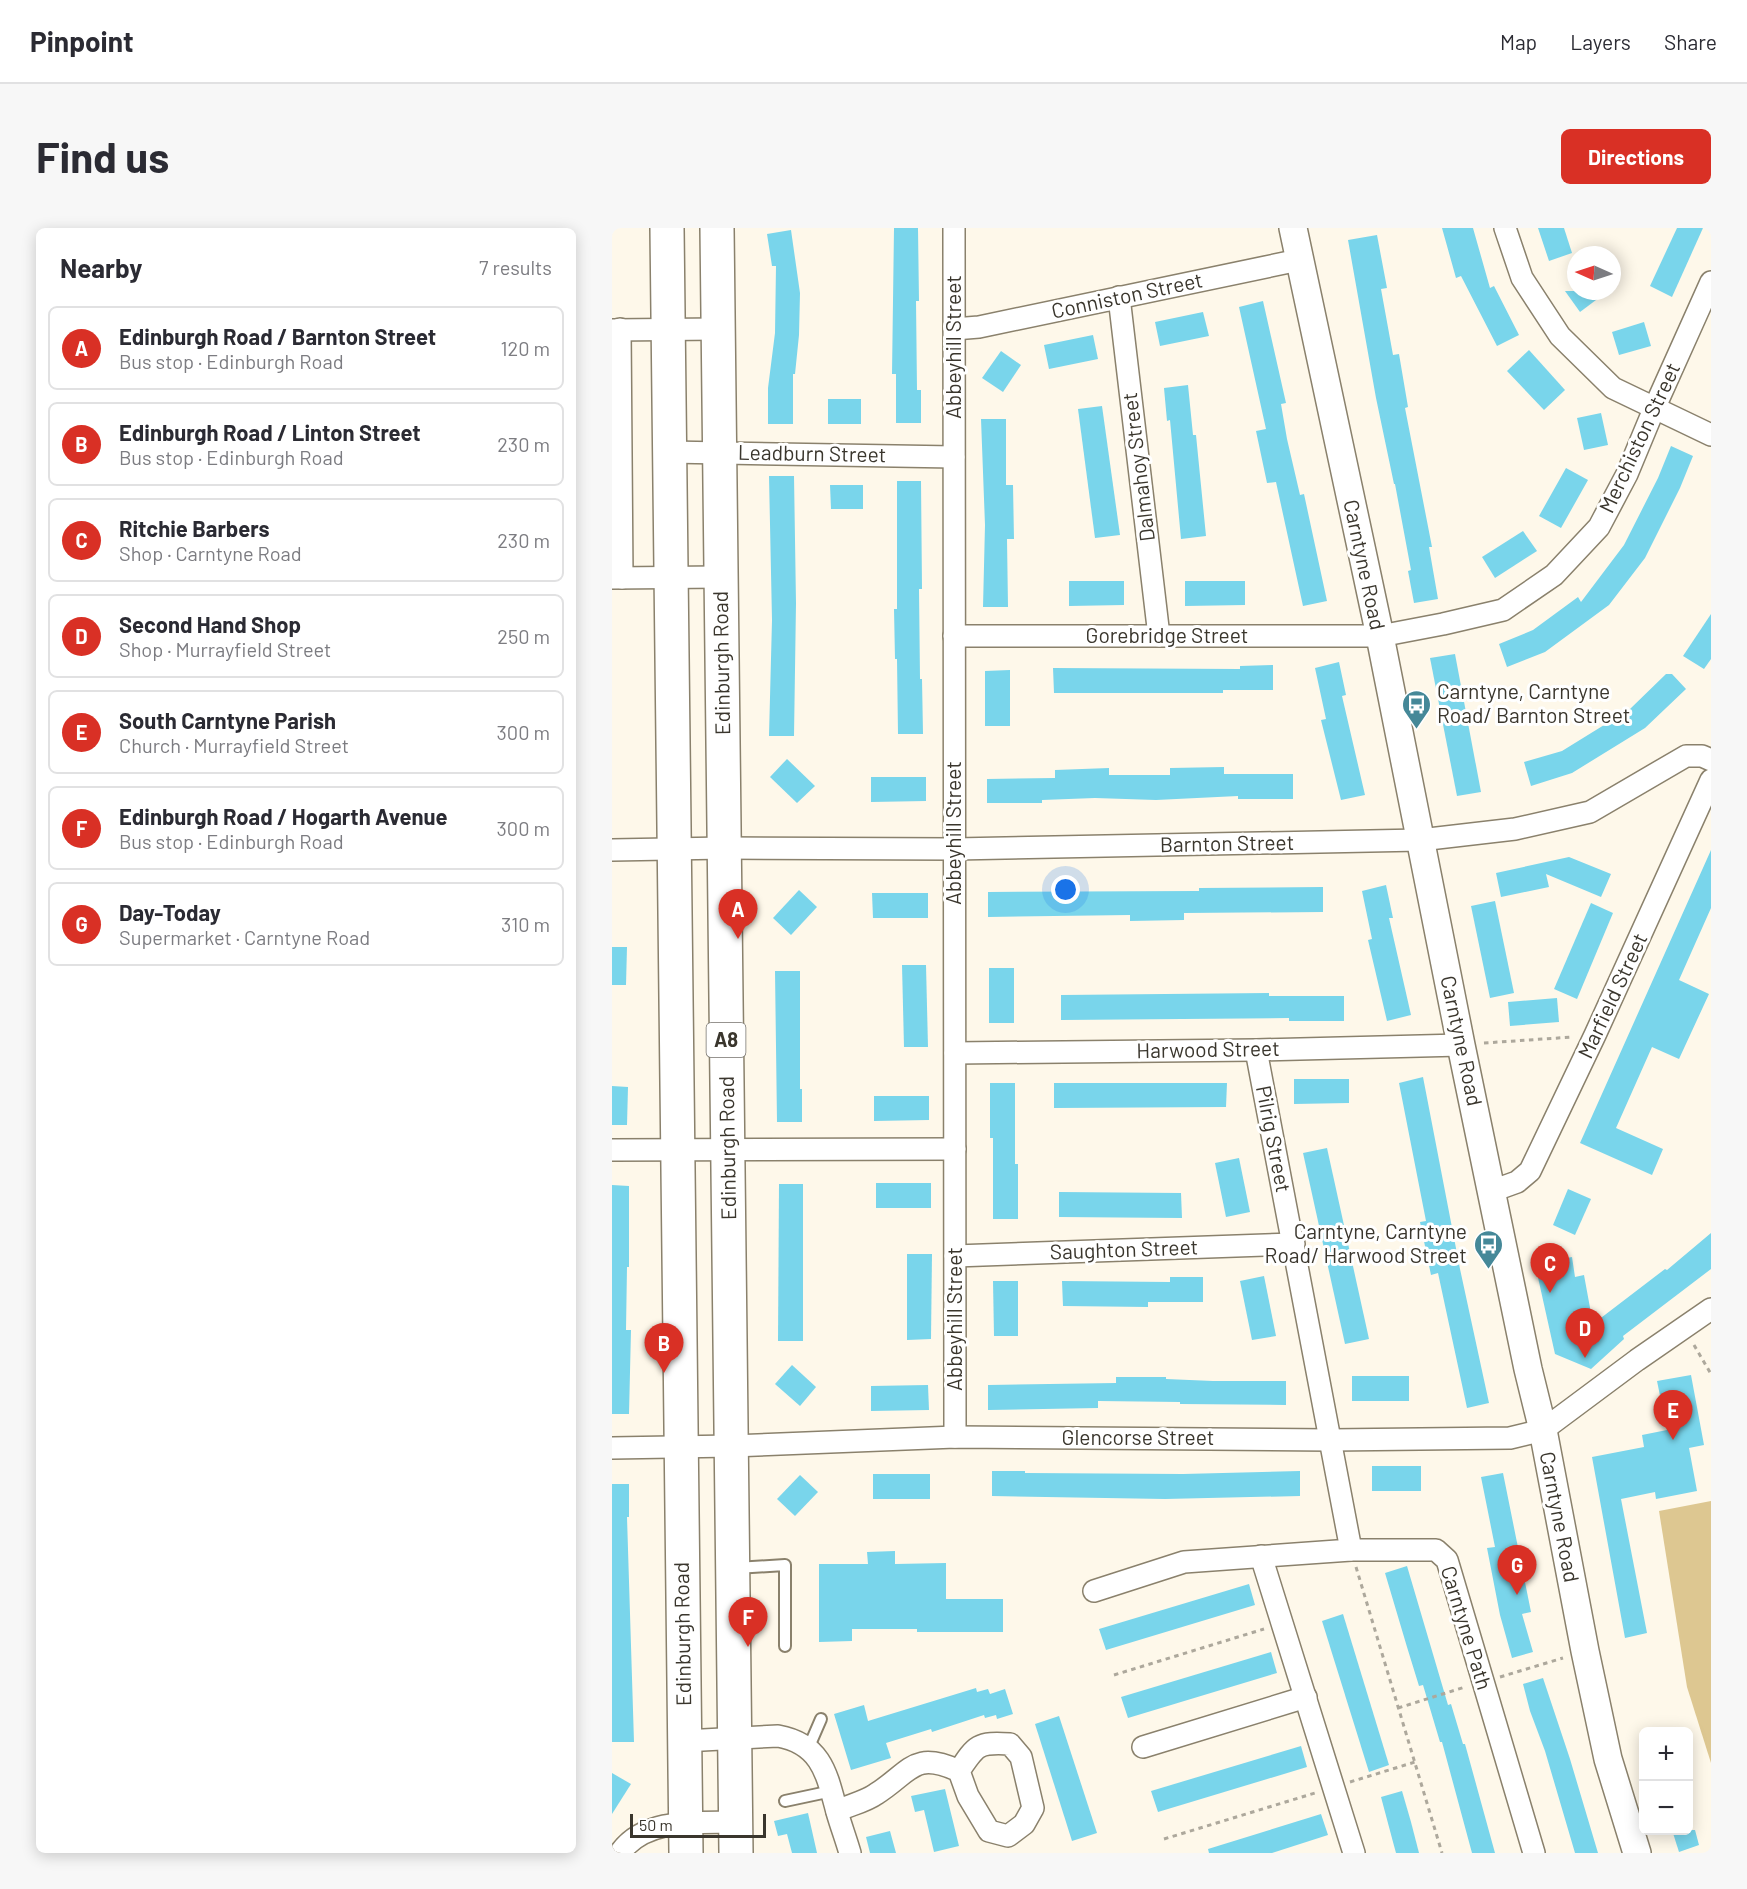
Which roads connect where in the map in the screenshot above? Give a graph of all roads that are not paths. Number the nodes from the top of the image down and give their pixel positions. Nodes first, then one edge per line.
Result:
1 (667, 228) edge
2 (717, 228) edge
3 (954, 228) edge
4 (1293, 228) edge
5 (1505, 228) edge
6 (1299, 260) junction
7 (1711, 282) edge
8 (1119, 297) junction
9 (616, 329) edge
10 (719, 329) junction
11 (954, 329) junction
12 (669, 330) junction
13 (1654, 409) junction
14 (1711, 435) edge
15 (669, 452) junction
16 (720, 452) junction
17 (954, 457) junction
18 (721, 577) junction
19 (617, 578) edge
20 (671, 578) junction
21 (954, 636) junction
22 (1159, 636) junction
23 (1380, 636) junction
24 (1711, 760) edge
25 (1711, 780) edge
26 (1420, 840) junction
27 (725, 848) junction
28 (675, 849) junction
29 (955, 849) junction
30 (612, 850) edge
31 (1461, 1045) junction
32 (1256, 1050) junction
33 (955, 1053) junction
34 (678, 1149) junction
35 (955, 1149) junction
36 (612, 1150) edge
37 (727, 1150) junction
38 (1492, 1191) junction
39 (1294, 1244) junction
40 (955, 1256) junction
41 (1711, 1309) edge
42 (1543, 1430) junction
43 (955, 1437) junction
44 (1331, 1440) junction
45 (732, 1446) junction
46 (681, 1447) junction
47 (612, 1448) edge
48 (1351, 1550) junction
49 (1261, 1556) junction
50 (733, 1568) junction
51 (1094, 1591) dead end
52 (785, 1646) dead end
53 (1306, 1697) junction
54 (821, 1719) dead end
55 (735, 1738) junction
56 (684, 1741) junction
57 (1143, 1747) dead end
58 (808, 1749) junction
59 (958, 1771) dead end
60 (785, 1801) dead end
61 (834, 1801) junction
62 (736, 1837) edge
63 (686, 1838) edge
64 (620, 1853) edge
65 (850, 1853) edge
66 (1354, 1853) edge
67 (1534, 1853) edge
68 (1637, 1853) edge

1 - 12 main road, Edinburgh Road / A8
2 - 10 main road, Edinburgh Road / A8
3 - 11 street, Abbeyhill Street
4 - 6 street, Carntyne Road
5 - 13 street
6 - 8 street, Conniston Street
6 - 23 street, Carntyne Road
7 - 13 street, Merchiston Street
8 - 11 street, Conniston Street
8 - 22 street, Dalmahoy Street
9 - 12 street
9 - 19 street
10 - 12 street
10 - 16 main road, Edinburgh Road / A8
11 - 17 street, Abbeyhill Street
12 - 15 main road, Edinburgh Road / A8
13 - 14 street
13 - 23 street, Merchiston Street
15 - 16 street, Leadburn Street
15 - 20 main road, Edinburgh Road / A8
16 - 17 street, Leadburn Street
16 - 18 main road, Edinburgh Road / A8
17 - 21 street, Abbeyhill Street
18 - 20 street
18 - 27 main road, Edinburgh Road / A8
19 - 20 street
20 - 28 main road, Edinburgh Road / A8
21 - 22 street, Gorebridge Street
21 - 29 street, Abbeyhill Street
22 - 23 street, Gorebridge Street
23 - 26 street, Carntyne Road
24 - 26 street, Barnton Street
25 - 38 street, Marfield Street
26 - 29 street, Barnton Street
26 - 31 street, Carntyne Road
27 - 28 street, Barnton Street
27 - 29 street, Barnton Street
27 - 37 main road, Edinburgh Road / A8
28 - 30 street, Barnton Street
28 - 34 main road, Edinburgh Road / A8
29 - 33 street, Abbeyhill Street
31 - 32 street, Harwood Street
31 - 38 street, Carntyne Road
32 - 33 street, Harwood Street
32 - 39 street, Pilrig Street
33 - 35 street, Abbeyhill Street
34 - 36 street
34 - 37 street
34 - 46 main road, Edinburgh Road / A8
35 - 37 street
35 - 40 street, Abbeyhill Street
37 - 45 main road, Edinburgh Road / A8
38 - 42 street, Carntyne Road
39 - 40 street, Saughton Street
39 - 44 street, Pilrig Street
40 - 43 street, Abbeyhill Street
41 - 42 street
42 - 44 street, Glencorse Street
42 - 68 street, Carntyne Road
43 - 44 street, Glencorse Street
43 - 45 street, Glencorse Street
44 - 48 street, Pilrig Street
45 - 46 street, Glencorse Street
45 - 50 main road, Edinburgh Road / A8
46 - 47 street, Glencorse Street
46 - 56 main road, Edinburgh Road / A8
48 - 49 street, Carntyne Path
48 - 67 street, Carntyne Path
49 - 51 street, Carntyne Path
49 - 53 street
50 - 52 lane
50 - 55 main road, Edinburgh Road / A8
53 - 57 street
53 - 66 street
54 - 58 lane
55 - 56 street
55 - 58 street
55 - 62 main road, Edinburgh Road / A8
56 - 63 main road, Edinburgh Road / A8
58 - 61 street
59 - 61 street
60 - 61 lane
61 - 65 street
62 - 63 street
63 - 64 street

